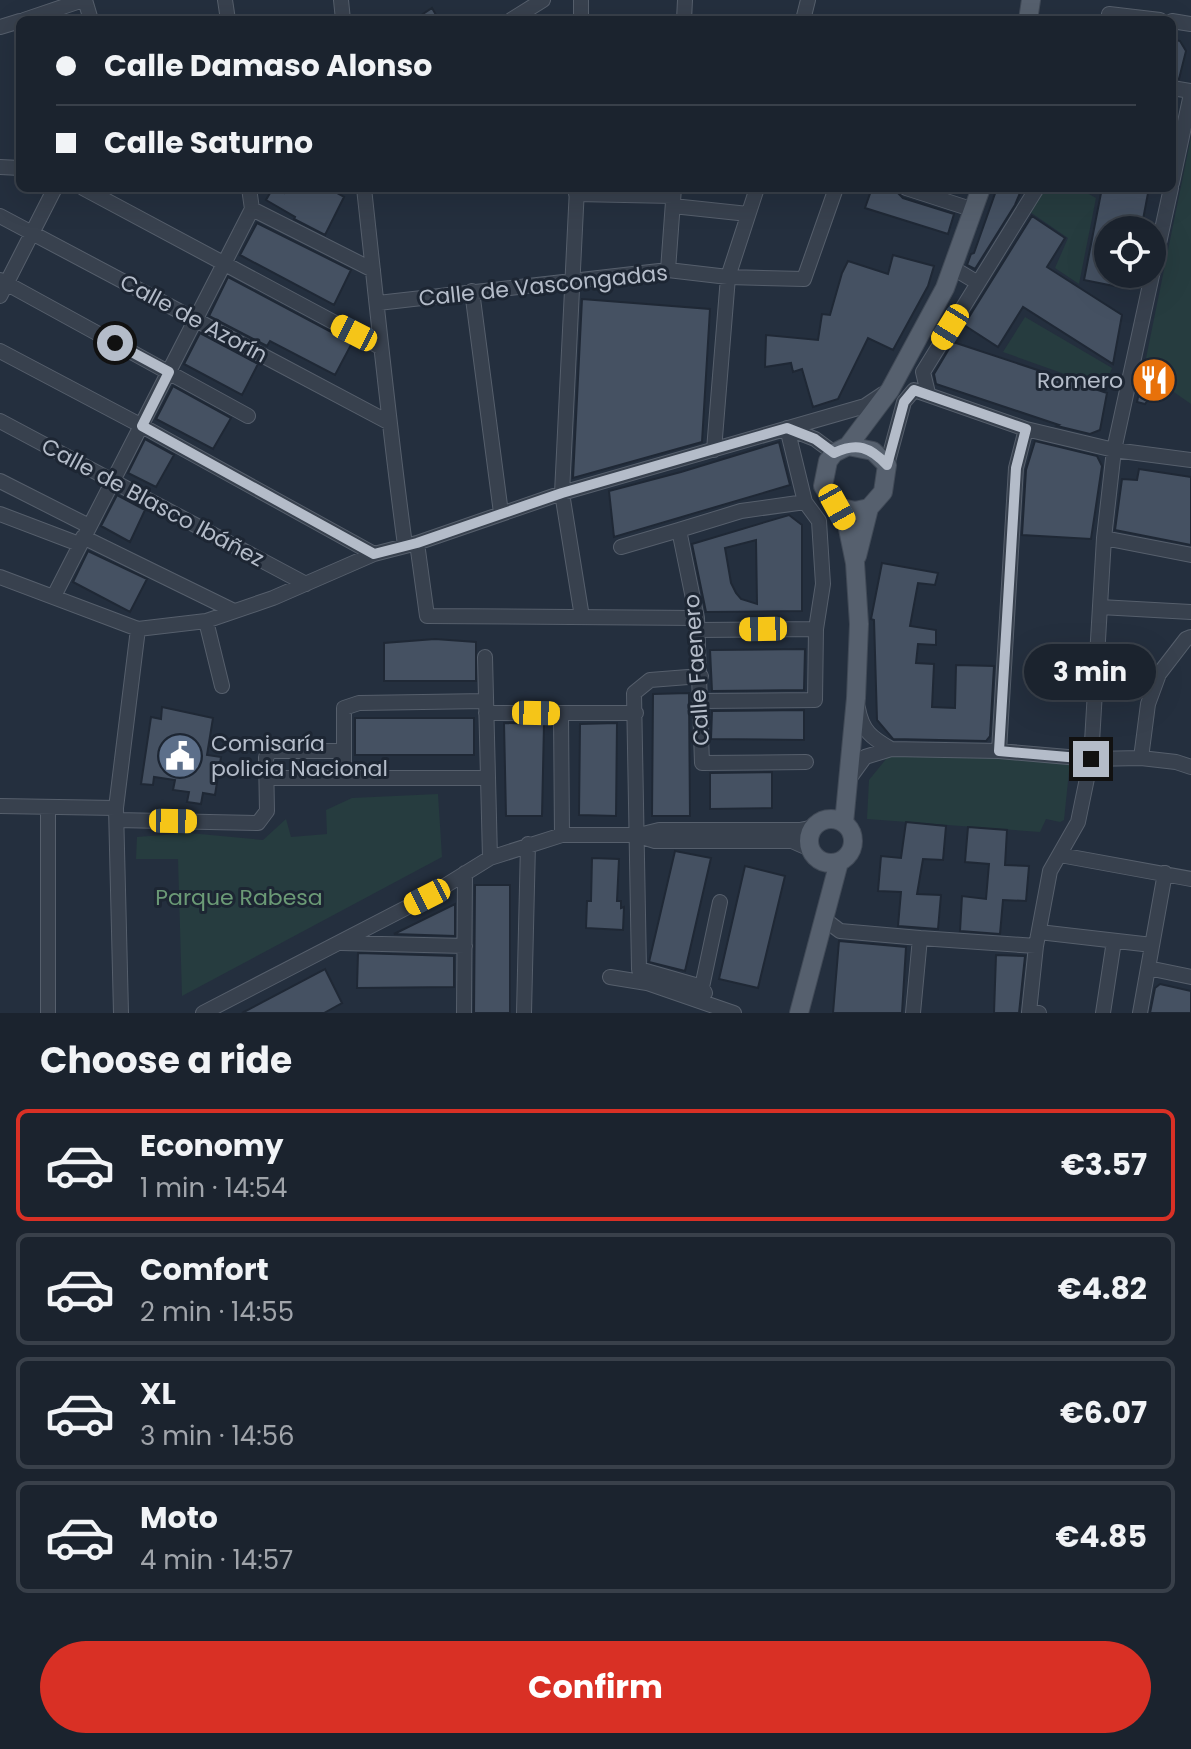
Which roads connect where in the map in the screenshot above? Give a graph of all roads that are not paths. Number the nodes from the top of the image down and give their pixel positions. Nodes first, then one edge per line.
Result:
1 (84, 0) edge
2 (543, 0) edge
3 (1109, 11) edge
4 (38, 16) edge
5 (517, 16) edge
6 (1137, 16) edge
7 (1191, 93) edge
8 (1176, 163) edge
9 (53, 192) edge
10 (90, 192) edge
11 (250, 192) edge
12 (364, 192) edge
13 (576, 192) edge
14 (592, 192) edge
15 (756, 192) edge
16 (835, 192) edge
17 (918, 192) edge
18 (980, 192) edge
19 (1035, 192) edge
20 (1170, 192) edge
21 (673, 197) edge
22 (252, 209) junction
23 (974, 210) junction
24 (748, 214) junction
25 (0, 216) edge
26 (32, 231) junction
27 (224, 264) junction
28 (953, 268) junction
29 (373, 270) junction
30 (668, 270) junction
31 (728, 277) junction
32 (574, 279) junction
33 (978, 283) junction
34 (2, 286) edge
35 (472, 291) junction
36 (378, 303) junction
37 (196, 319) junction
38 (380, 347) junction
39 (0, 351) edge
40 (169, 372) junction
41 (890, 390) junction
42 (928, 393) junction
43 (248, 416) dead end
44 (0, 421) edge
45 (388, 422) junction
46 (142, 426) junction
47 (787, 428) junction
48 (1026, 429) junction
49 (841, 449) junction
50 (714, 450) junction
51 (1114, 450) junction
52 (873, 451) junction
53 (1191, 460) edge
54 (887, 465) junction
55 (0, 481) edge
56 (113, 481) junction
57 (562, 493) junction
58 (805, 502) junction
59 (837, 507) junction
60 (869, 508) junction
61 (501, 513) junction
62 (0, 514) edge
63 (679, 530) junction
64 (84, 536) junction
65 (1104, 538) junction
66 (411, 544) junction
67 (621, 547) dead end
68 (374, 554) junction
69 (1191, 555) edge
70 (855, 563) junction
71 (0, 577) edge
72 (306, 584) junction
73 (54, 596) junction
74 (1100, 607) junction
75 (234, 611) junction
76 (1191, 612) edge
77 (582, 617) junction
78 (206, 621) junction
79 (697, 624) junction
80 (138, 629) junction
81 (816, 629) junction
82 (1191, 637) edge
83 (485, 657) dead end
84 (1096, 674) junction
85 (1159, 674) junction
86 (701, 676) junction
87 (222, 686) dead end
88 (856, 698) junction
89 (701, 701) junction
90 (486, 707) junction
91 (636, 713) junction
92 (561, 714) junction
93 (891, 749) junction
94 (851, 750) junction
95 (344, 751) junction
96 (999, 751) junction
97 (1141, 758) junction
98 (1091, 759) junction
99 (806, 762) dead end
100 (1191, 767) edge
101 (344, 777) junction
102 (268, 778) junction
103 (488, 778) junction
104 (849, 779) junction
105 (0, 806) edge
106 (48, 808) junction
107 (116, 814) junction
108 (844, 823) junction
109 (818, 824) junction
110 (562, 835) junction
111 (639, 835) junction
112 (528, 844) junction
113 (814, 854) junction
114 (1060, 855) junction
115 (490, 858) junction
116 (839, 862) junction
117 (465, 873) junction
118 (1165, 873) junction
119 (1191, 879) edge
120 (720, 902) dead end
121 (824, 919) junction
122 (920, 938) junction
123 (1038, 939) junction
124 (1114, 941) junction
125 (339, 943) junction
126 (1152, 945) junction
127 (465, 946) junction
128 (1148, 968) junction
129 (610, 977) dead end
130 (1191, 977) edge
131 (702, 987) junction
132 (687, 996) junction
133 (710, 1004) junction
134 (1034, 1012) edge
135 (48, 1013) edge
136 (121, 1013) edge
137 (203, 1013) edge
138 (464, 1013) edge
139 (524, 1013) edge
140 (683, 1013) edge
141 (734, 1013) edge
142 (799, 1013) edge
143 (913, 1013) edge
144 (1103, 1013) edge
145 (1140, 1013) edge

1 - 4 street
2 - 5 street
3 - 6 street
7 - 8 street
9 - 26 street
10 - 27 street
11 - 22 street
12 - 29 street
13 - 32 street
14 - 21 street
15 - 24 street
16 - 31 street, Calle de Vascongadas
17 - 23 street
18 - 23 main road
19 - 33 street
20 - 51 street
21 - 24 street
21 - 30 street
22 - 27 street
22 - 29 street
23 - 28 main road
24 - 31 street
25 - 26 street, Calle de Azorín
26 - 34 street
26 - 37 street, Calle de Azorín
27 - 37 street
27 - 38 street
28 - 33 street
28 - 41 main road
29 - 36 street
30 - 31 street, Calle de Vascongadas
30 - 32 street, Calle de Vascongadas
31 - 50 street
32 - 35 street, Calle de Vascongadas
32 - 57 street
33 - 42 street
34 - 40 street
35 - 36 street, Calle de Vascongadas
35 - 61 street
36 - 38 street
37 - 40 street
37 - 45 street, Calle de Azorín
38 - 45 street
39 - 46 street
40 - 43 street
40 - 46 street
41 - 47 street
41 - 49 main road
41 - 52 main road
42 - 48 street
42 - 54 street
44 - 56 street, Calle de Blasco Ibáñez
45 - 66 street
46 - 56 street
46 - 68 street
47 - 49 street
47 - 50 street
47 - 58 street
48 - 51 street
48 - 96 street
49 - 52 main road
49 - 59 main road
50 - 57 street
51 - 53 street
51 - 65 street
52 - 54 main road
54 - 60 main road
55 - 64 street
56 - 64 street
56 - 72 street, Calle de Blasco Ibáñez
57 - 61 street
57 - 77 street
58 - 63 street
58 - 81 street
59 - 60 main road
59 - 70 main road
60 - 70 main road
61 - 66 street
62 - 64 street
63 - 67 street
63 - 79 street, Calle Faenero
64 - 73 street
64 - 75 street
65 - 69 street
65 - 74 street
66 - 68 street
66 - 77 street
68 - 72 street
70 - 88 main road
71 - 73 street
72 - 75 street
73 - 80 street
74 - 76 street
74 - 84 street
75 - 78 street
77 - 79 street
78 - 80 street
78 - 87 street
79 - 81 street
79 - 86 street, Calle Faenero
80 - 107 street
81 - 89 street
82 - 85 street
83 - 90 street
84 - 85 street
84 - 98 street
85 - 97 street
86 - 89 street, Calle Faenero
86 - 91 street
88 - 93 street
88 - 94 main road
89 - 99 street, Calle Faenero
90 - 92 street
90 - 95 street
90 - 103 street
91 - 92 street
91 - 111 street
92 - 110 street
93 - 96 street
93 - 104 street
94 - 104 main road
94 - 109 main road
95 - 101 street
95 - 102 street
96 - 98 street
97 - 98 street
97 - 100 street
98 - 114 street
101 - 102 street
101 - 103 street
102 - 107 street
103 - 115 street
104 - 108 main road
105 - 106 street
106 - 107 street
106 - 135 street
107 - 136 street
108 - 109 main road
108 - 116 main road
109 - 111 street
109 - 113 main road
110 - 111 street
110 - 112 street
111 - 113 street
111 - 131 street
112 - 115 street
112 - 139 street
113 - 116 main road
113 - 121 main road
114 - 118 street
114 - 123 street
115 - 117 street
116 - 121 main road
117 - 125 street
117 - 127 street
118 - 119 street
118 - 126 street
120 - 131 street
121 - 122 street
121 - 142 main road
122 - 123 street
122 - 143 street
123 - 124 street
123 - 134 street
124 - 126 street
124 - 144 street
125 - 127 street
125 - 137 street
126 - 128 street
127 - 138 street
128 - 130 street
128 - 145 street
129 - 132 street
131 - 133 street
132 - 133 street
132 - 140 street
133 - 141 street

